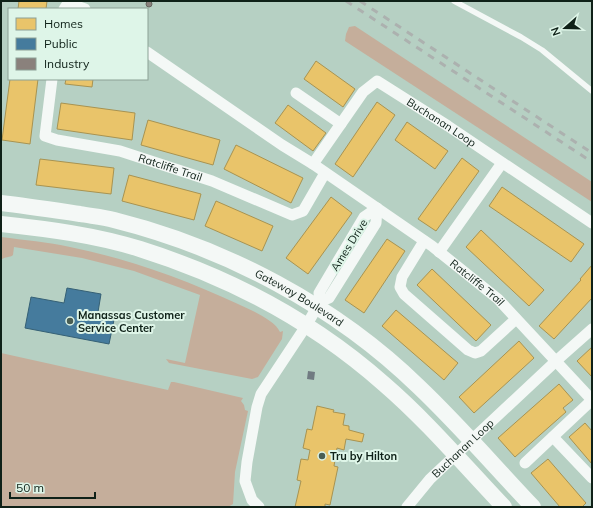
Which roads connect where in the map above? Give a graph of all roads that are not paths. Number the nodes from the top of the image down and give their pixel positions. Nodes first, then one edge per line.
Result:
1 (454, 1) edge
2 (65, 8) edge
3 (82, 8) edge
4 (148, 53) edge
5 (52, 80) edge
6 (592, 91) edge
7 (296, 93) dead end
8 (341, 124) junction
9 (502, 163) junction
10 (313, 164) junction
11 (326, 172) junction
12 (1, 203) edge
13 (377, 208) junction
14 (1, 224) edge
15 (592, 224) edge
16 (424, 241) junction
17 (439, 252) junction
18 (318, 304) junction
19 (516, 319) junction
20 (306, 326) junction
21 (592, 329) edge
22 (556, 361) junction
23 (592, 400) edge
24 (553, 437) junction
25 (471, 440) junction
26 (455, 456) junction
27 (525, 463) dead end
28 (592, 478) edge
29 (259, 507) edge
30 (407, 507) edge
31 (504, 507) edge
32 (533, 507) edge

1 - 6 lane
2 - 3 street
4 - 10 street, Ratcliffe Trail
5 - 11 street, Ratcliffe Trail
7 - 8 street
8 - 9 street, Buchanan Loop
8 - 10 street, Buchanan Loop
9 - 15 street, Buchanan Loop
9 - 17 street
10 - 11 street, Ratcliffe Trail
11 - 13 street, Ratcliffe Trail
12 - 18 street, Gateway Boulevard
13 - 16 street, Ratcliffe Trail
13 - 18 street, Ames Drive
14 - 20 street, Gateway Boulevard
16 - 17 street, Ratcliffe Trail
16 - 19 street
17 - 19 street, Ratcliffe Trail
18 - 20 street
18 - 25 street, Gateway Boulevard
19 - 22 street, Ratcliffe Trail
20 - 26 street, Gateway Boulevard
20 - 29 street
21 - 22 street, Buchanan Loop
22 - 23 street, Ratcliffe Trail
22 - 25 street, Buchanan Loop
23 - 24 street
24 - 27 street
24 - 28 street
25 - 26 street, Buchanan Loop
25 - 32 street, Gateway Boulevard
26 - 30 street, Buchanan Loop
26 - 31 street, Gateway Boulevard

